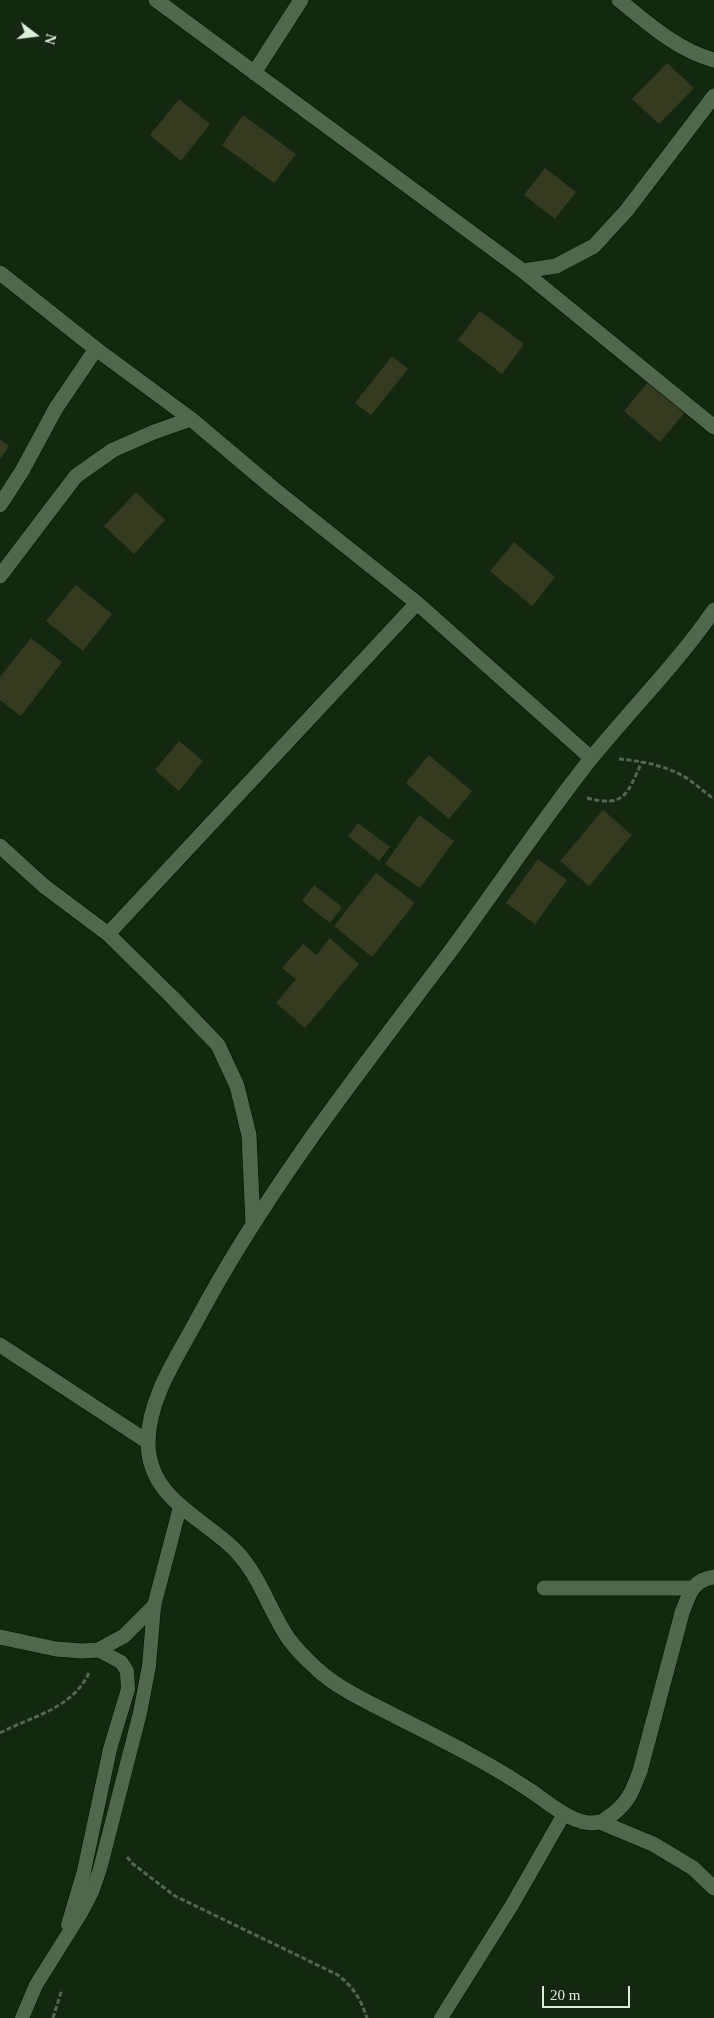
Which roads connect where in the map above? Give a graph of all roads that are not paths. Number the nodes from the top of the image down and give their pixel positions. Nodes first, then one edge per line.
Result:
1 (156, 0) edge
2 (301, 0) edge
3 (619, 0) edge
4 (714, 60) edge
5 (254, 73) junction
6 (714, 96) edge
7 (523, 271) junction
8 (0, 273) edge
9 (96, 349) junction
10 (191, 419) junction
11 (714, 428) edge
12 (0, 505) edge
13 (0, 576) edge
14 (417, 603) junction
15 (714, 610) edge
16 (591, 758) junction
17 (0, 846) edge
18 (108, 934) junction
19 (253, 1224) junction
20 (0, 1344) edge
21 (148, 1442) junction
22 (180, 1507) junction
23 (714, 1577) edge
24 (544, 1588) dead end
25 (692, 1588) junction
26 (154, 1606) junction
27 (0, 1637) edge
28 (94, 1650) junction
29 (564, 1814) junction
30 (600, 1822) junction
31 (714, 1888) edge
32 (64, 1939) junction
33 (22, 2018) edge
34 (441, 2018) edge

1 - 5 street
2 - 5 street
3 - 4 street
5 - 7 street
6 - 7 street
7 - 11 street
8 - 9 street
9 - 10 street
9 - 12 street
10 - 13 street
10 - 14 street
14 - 16 street
14 - 18 street
15 - 16 street
16 - 19 street
17 - 18 street
18 - 19 street
19 - 21 street
20 - 21 street
21 - 22 street
22 - 26 lane
22 - 29 street
23 - 25 street
24 - 25 street
25 - 30 street
26 - 28 street
26 - 32 lane
27 - 28 street
28 - 32 lane
29 - 30 street
29 - 34 lane
30 - 31 street
32 - 33 lane

